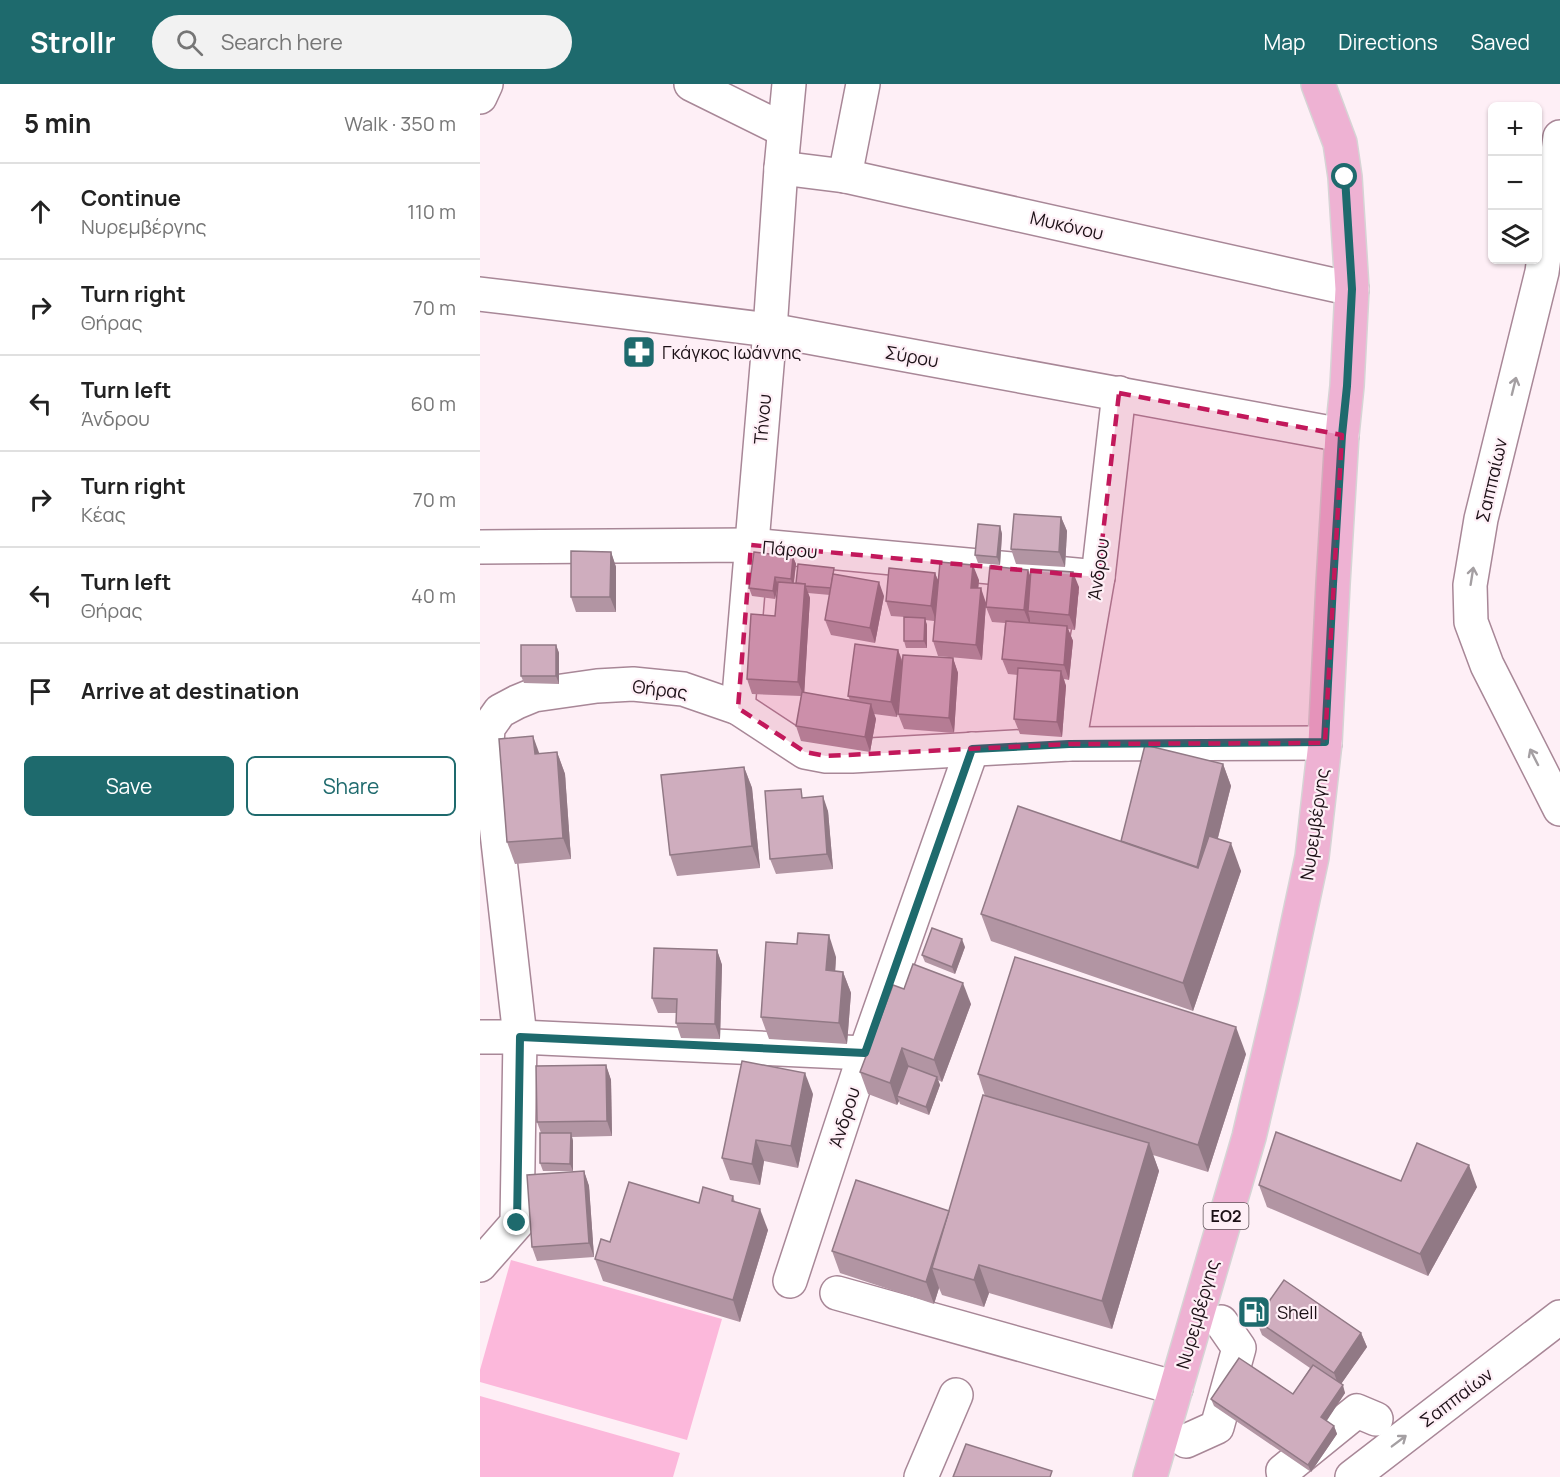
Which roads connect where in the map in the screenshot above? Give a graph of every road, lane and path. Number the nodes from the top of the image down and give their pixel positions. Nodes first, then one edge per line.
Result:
1 (486, 84) edge
2 (691, 84) edge
3 (789, 84) edge
4 (863, 84) edge
5 (1318, 84) edge
6 (480, 97) edge
7 (784, 130) junction
8 (1560, 137) edge
9 (781, 168) junction
10 (845, 176) junction
11 (1352, 289) junction
12 (480, 294) edge
13 (770, 330) junction
14 (1119, 393) junction
15 (1342, 435) junction
16 (751, 545) junction
17 (480, 547) edge
18 (1098, 577) junction
19 (738, 708) junction
20 (1325, 742) junction
21 (1069, 744) junction
22 (972, 749) junction
23 (1560, 809) edge
24 (480, 1037) edge
25 (520, 1037) junction
26 (865, 1053) junction
27 (480, 1265) edge
28 (790, 1281) dead end
29 (837, 1293) dead end
30 (1560, 1317) edge
31 (1221, 1322) dead end
32 (1176, 1388) junction
33 (956, 1395) dead end
34 (1376, 1419) dead end
35 (1186, 1441) dead end
36 (921, 1477) edge
37 (1150, 1477) edge
38 (1284, 1477) edge
39 (1352, 1477) edge

1 - 6 street
2 - 7 street
3 - 7 street, Τήνου
4 - 10 street
5 - 11 main road, Νυρεμβέργης / ΕΟ2
7 - 9 street, Τήνου
23 -> 8 street, Σαππαίων
9 - 10 street, Μυκόνου
9 - 13 street, Τήνου
10 - 11 street, Μυκόνου
11 - 15 main road, Νυρεμβέργης / ΕΟ2
12 - 13 street, Σύρου
13 - 14 street, Σύρου
13 - 16 street, Τήνου
14 - 15 street, Σύρου
14 - 18 street, Άνδρου
15 - 20 main road, Νυρεμβέργης / ΕΟ2
16 - 17 street, Πάρου
16 - 18 street, Πάρου
16 - 19 street, Τήνου
18 - 21 street, Άνδρου
19 - 22 street, Θήρας
19 - 25 street, Θήρας
20 - 21 street, Θήρας
20 - 32 main road, Νυρεμβέργης / ΕΟ2
21 - 22 street, Θήρας
22 - 26 street, Άνδρου
24 - 25 street
25 - 26 street
25 - 27 street, Θήρας
26 - 28 street, Άνδρου
29 - 32 street
39 -> 30 street, Σαππαίων
31 - 35 street
32 - 37 main road, Νυρεμβέργης / ΕΟ2
33 - 36 street
34 - 38 street

